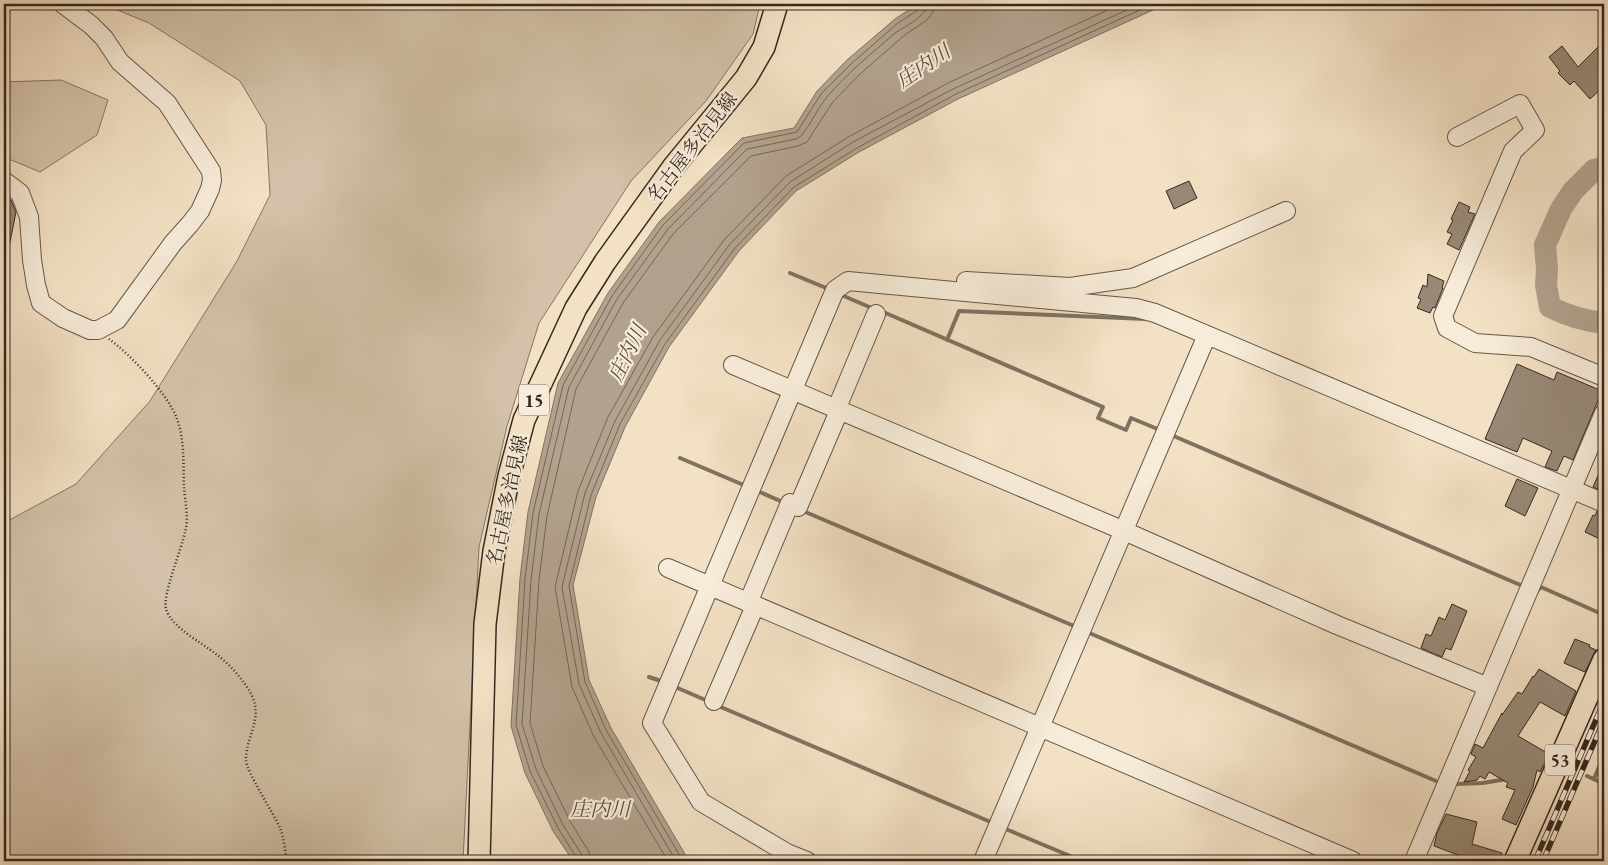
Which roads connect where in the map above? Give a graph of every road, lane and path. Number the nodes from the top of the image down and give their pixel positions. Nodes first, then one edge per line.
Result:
1 (63, 4) edge
2 (777, 4) edge
3 (1456, 137) dead end
4 (4, 181) edge
5 (1286, 211) dead end
6 (950, 291) junction
7 (876, 314) dead end
8 (98, 330) junction
9 (1207, 335) junction
10 (733, 365) dead end
11 (1604, 377) edge
12 (792, 391) junction
13 (837, 410) junction
14 (1604, 414) edge
15 (1573, 490) junction
16 (1604, 503) edge
17 (1122, 530) junction
18 (668, 568) dead end
19 (709, 586) junction
20 (752, 604) junction
21 (1604, 659) edge
22 (1488, 687) junction
23 (714, 701) dead end
24 (1040, 728) junction
25 (287, 861) edge
26 (479, 861) edge
27 (807, 861) edge
28 (983, 861) edge
29 (1353, 861) edge
30 (1414, 861) edge
31 (1515, 861) edge

1 - 8 street
2 - 26 main road, 名古屋多治見線 / 15
3 - 11 street
4 - 8 street
5 - 6 street
6 - 9 street
6 - 12 street
7 - 13 street
8 - 25 path
9 - 15 street
9 - 17 street
10 - 12 street
12 - 13 street
12 - 19 street
13 - 17 street
13 - 20 street
14 - 15 street
15 - 16 street
15 - 22 street
17 - 22 street
17 - 24 street
18 - 19 street
19 - 20 street
19 - 27 street
20 - 23 street
20 - 24 street
21 - 31 main road, 53
22 - 30 street
24 - 28 street
24 - 29 street

